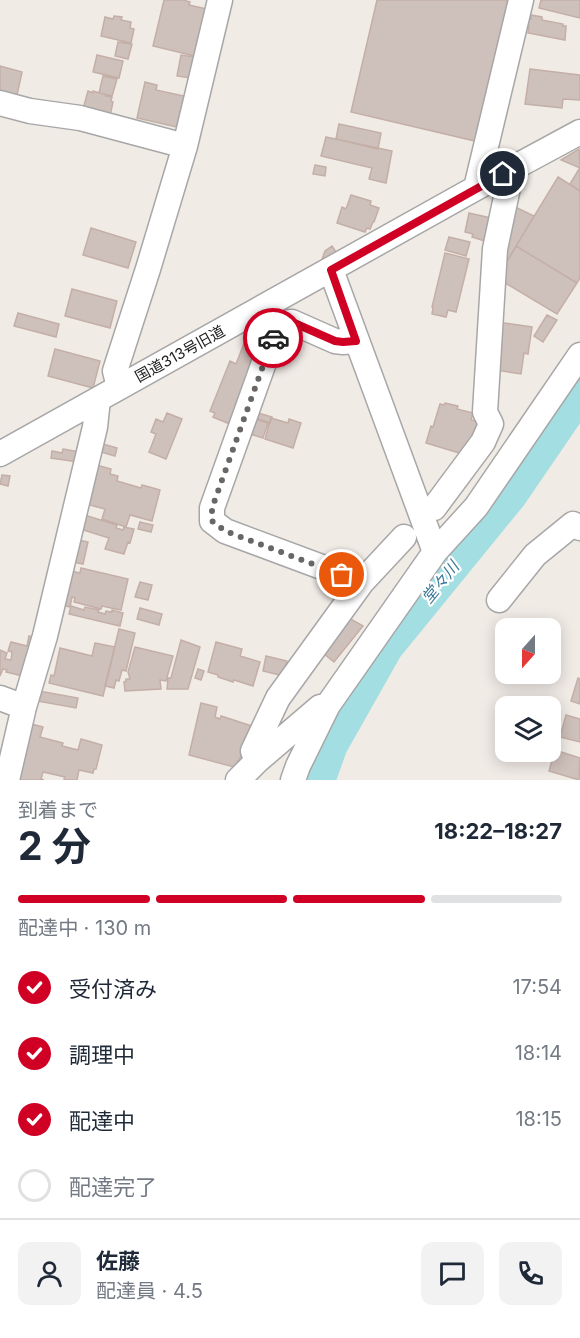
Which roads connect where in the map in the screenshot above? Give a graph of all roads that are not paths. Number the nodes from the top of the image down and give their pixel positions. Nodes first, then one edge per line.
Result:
1 (220, 0) edge
2 (521, 0) edge
3 (0, 104) edge
4 (580, 132) edge
5 (185, 146) junction
6 (503, 174) junction
7 (476, 188) junction
8 (331, 270) junction
9 (356, 341) junction
10 (580, 355) edge
11 (119, 387) junction
12 (98, 399) junction
13 (0, 454) edge
14 (434, 508) dead end
15 (580, 528) edge
16 (404, 537) dead end
17 (435, 552) junction
18 (362, 582) junction
19 (499, 600) dead end
20 (0, 698) edge
21 (328, 705) junction
22 (24, 707) junction
23 (257, 761) junction
24 (7, 780) edge
25 (238, 780) edge
26 (292, 780) edge

1 - 5 street
2 - 7 street
3 - 5 street
4 - 6 street, 国道313号旧道
5 - 11 street
6 - 7 street, 国道313号旧道
6 - 14 street
7 - 8 street, 国道313号旧道
8 - 9 street
8 - 11 street, 国道313号旧道
9 - 17 street
9 - 18 street
10 - 17 street
11 - 12 street, 国道313号旧道
12 - 13 street, 国道313号旧道
12 - 22 street
15 - 19 street
16 - 18 street
17 - 21 street
18 - 23 street
20 - 22 street
21 - 23 street
21 - 26 street
22 - 24 street
23 - 25 street

